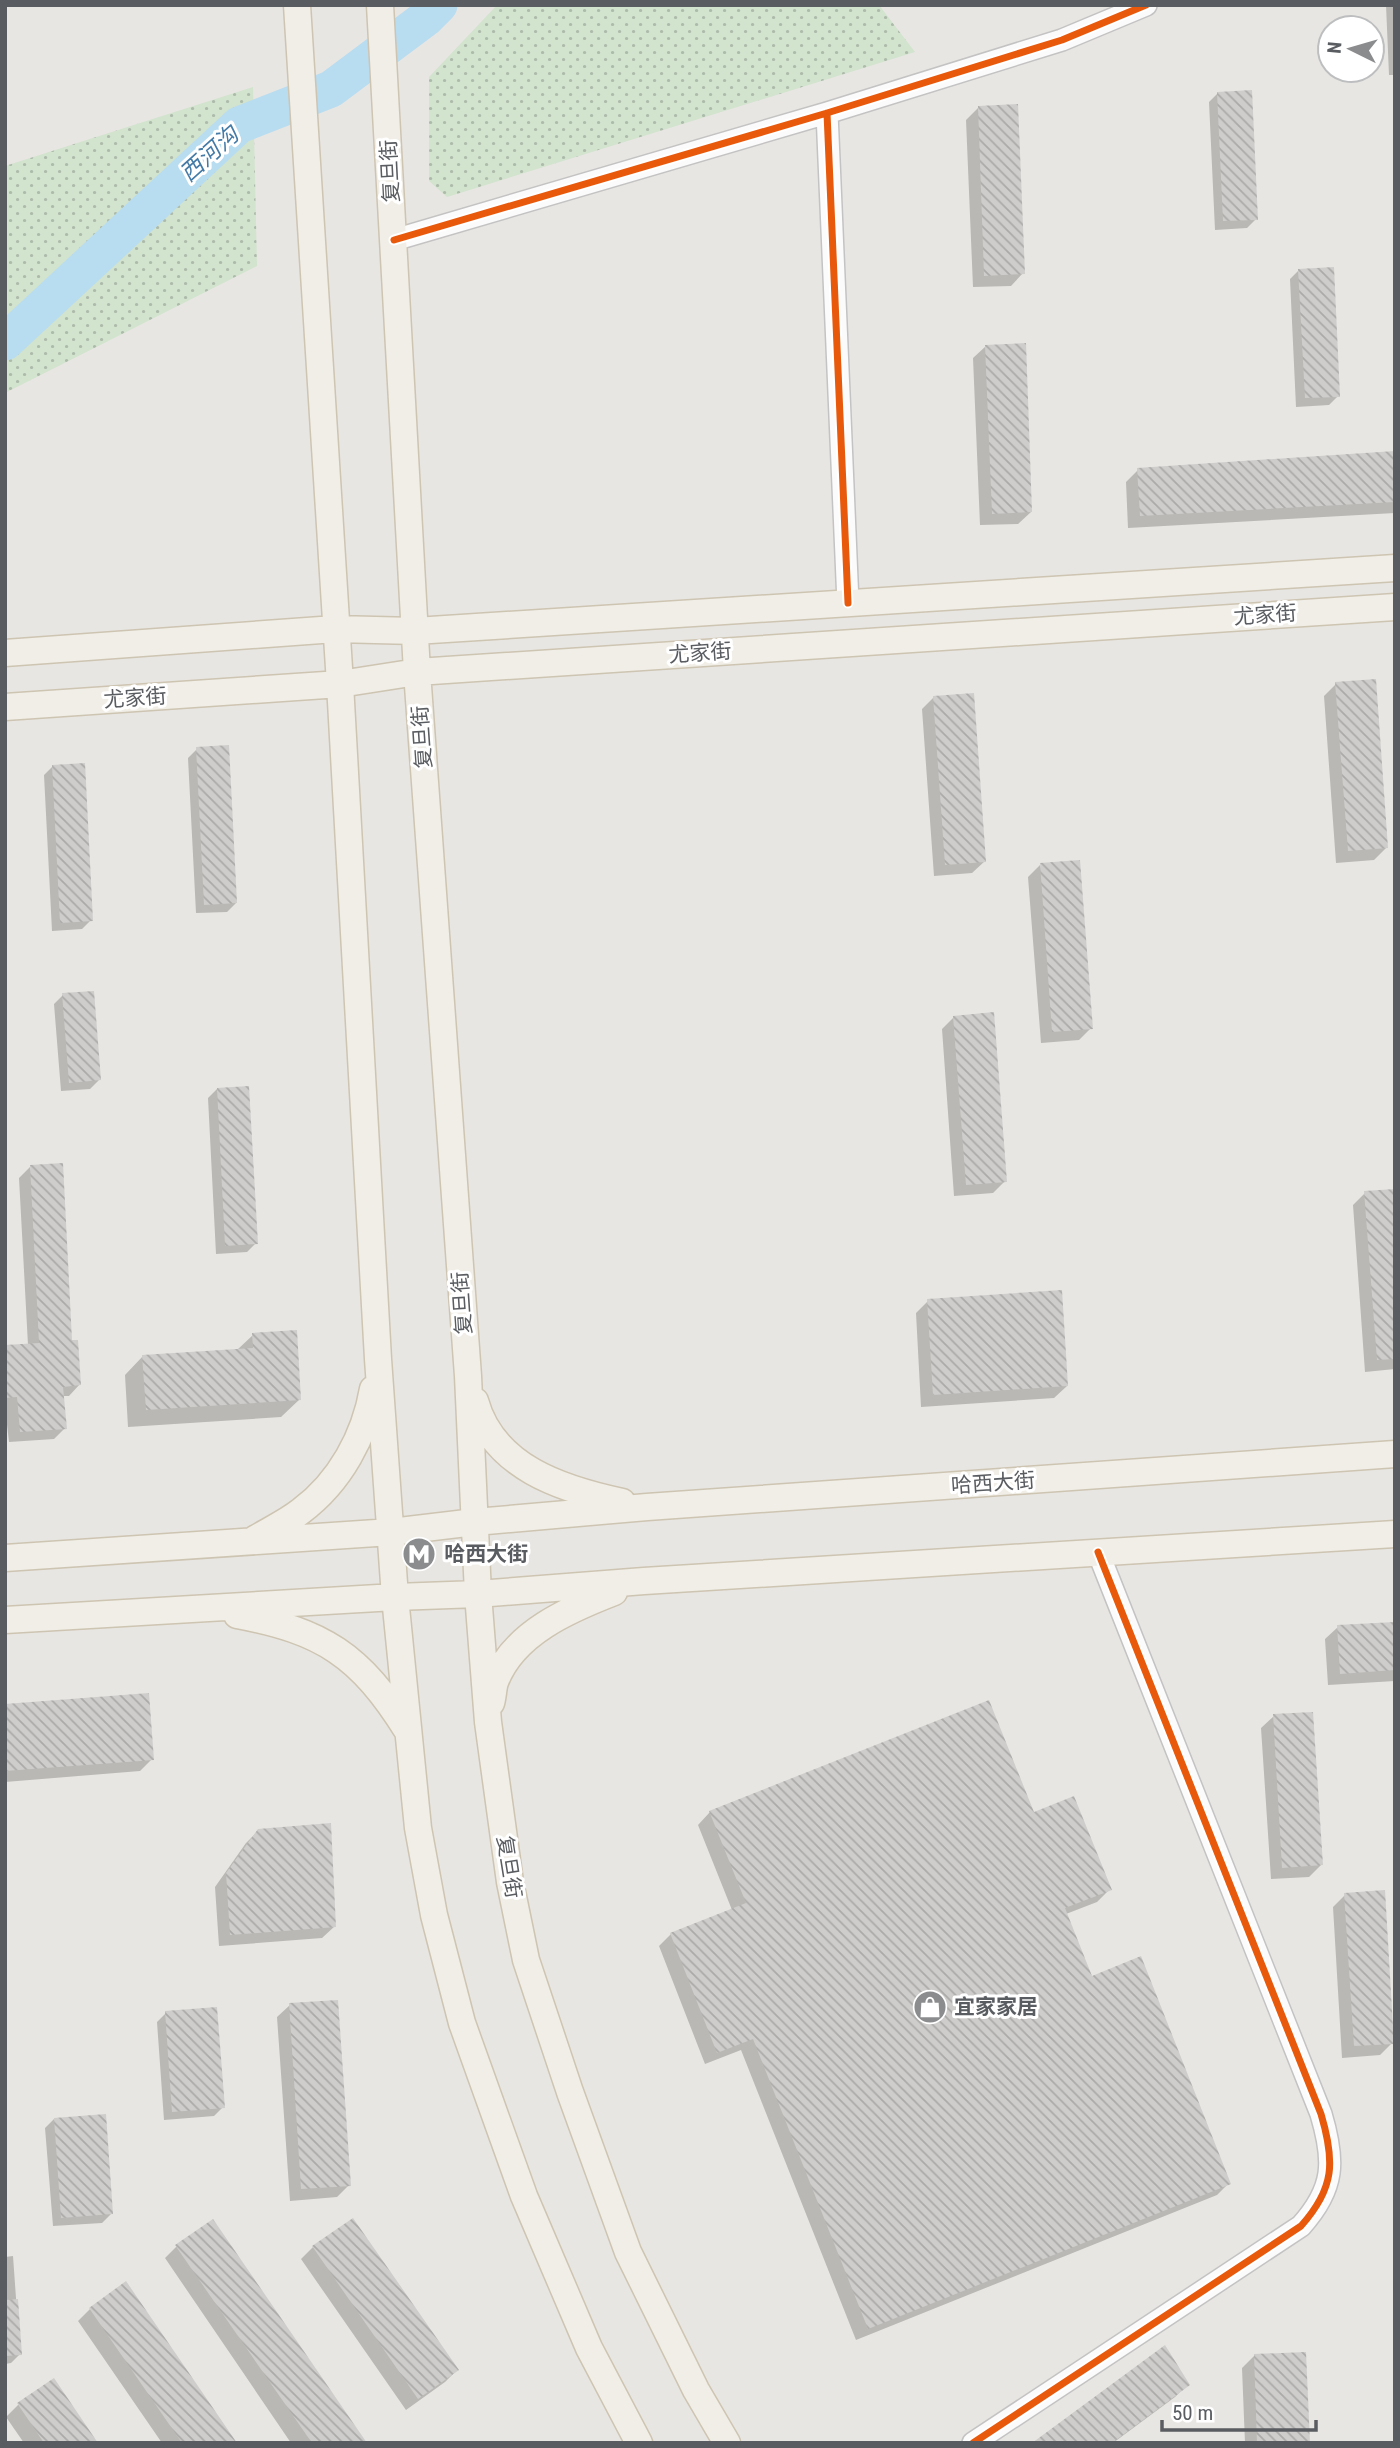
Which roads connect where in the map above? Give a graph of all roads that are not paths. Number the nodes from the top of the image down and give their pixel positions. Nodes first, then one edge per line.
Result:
1 (297, 5) edge
2 (1146, 5) edge
3 (381, 15) edge
4 (827, 113) junction
5 (394, 240) junction
6 (1395, 568) edge
7 (848, 604) junction
8 (1395, 607) edge
9 (335, 629) junction
10 (415, 631) junction
11 (5, 653) edge
12 (417, 672) junction
13 (340, 684) junction
14 (5, 707) edge
15 (378, 1359) junction
16 (468, 1376) junction
17 (1395, 1454) edge
18 (647, 1507) junction
19 (475, 1522) junction
20 (391, 1532) junction
21 (1395, 1534) edge
22 (253, 1541) junction
23 (1098, 1552) junction
24 (5, 1558) edge
25 (644, 1581) junction
26 (478, 1594) junction
27 (395, 1597) junction
28 (201, 1608) junction
29 (5, 1620) edge
30 (488, 1722) junction
31 (409, 1733) junction
32 (639, 2443) edge
33 (727, 2443) edge
34 (973, 2443) edge

1 - 9 main road
2 - 4 street
3 - 5 main road, 复旦街
4 - 5 street
4 - 7 street
5 - 10 main road, 复旦街
6 - 7 main road, 尤家街
7 - 10 main road, 尤家街
8 - 12 main road, 尤家街
9 - 10 main road, 尤家街
9 - 11 main road, 尤家街
9 - 13 main road
10 - 12 main road, 复旦街
12 - 13 main road, 尤家街
12 - 16 main road, 复旦街
13 - 14 main road, 尤家街
13 - 15 main road
15 - 20 main road
15 - 22 main road
16 - 18 main road
16 - 19 main road, 复旦街
17 - 18 main road, 哈西大街
18 - 19 main road, 哈西大街
19 - 20 main road, 哈西大街
19 - 26 main road, 复旦街
20 - 22 main road, 哈西大街
20 - 27 main road
21 - 23 main road
22 - 24 main road, 哈西大街
23 - 25 main road
23 - 34 street
25 - 26 main road
25 - 30 main road
26 - 27 main road
26 - 30 main road, 复旦街
27 - 28 main road
27 - 31 main road
28 - 29 main road
28 - 31 main road
30 - 33 main road, 复旦街
31 - 32 main road

